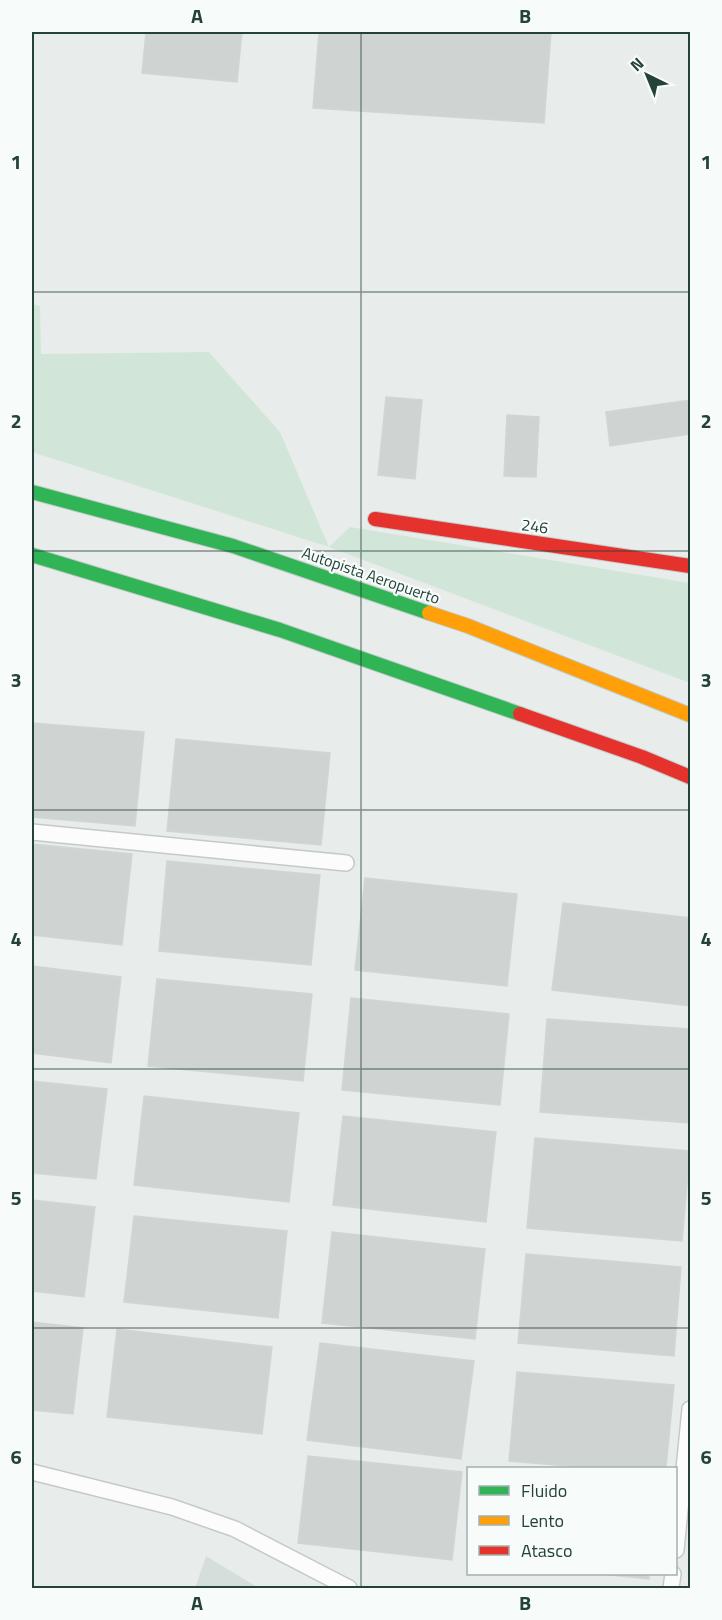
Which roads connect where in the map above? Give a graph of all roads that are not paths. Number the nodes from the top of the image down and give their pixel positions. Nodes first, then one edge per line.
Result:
1 (32, 492) edge
2 (375, 519) dead end
3 (32, 555) edge
4 (690, 566) edge
5 (690, 715) edge
6 (690, 777) edge
7 (32, 832) edge
8 (346, 863) dead end
9 (690, 1409) edge
10 (32, 1472) edge
11 (677, 1531) edge
12 (349, 1588) edge

1 - 5 main road, Autopista Aeropuerto
2 - 4 main road, 246
3 - 6 main road
7 - 8 lane
9 - 11 lane
10 - 12 lane

